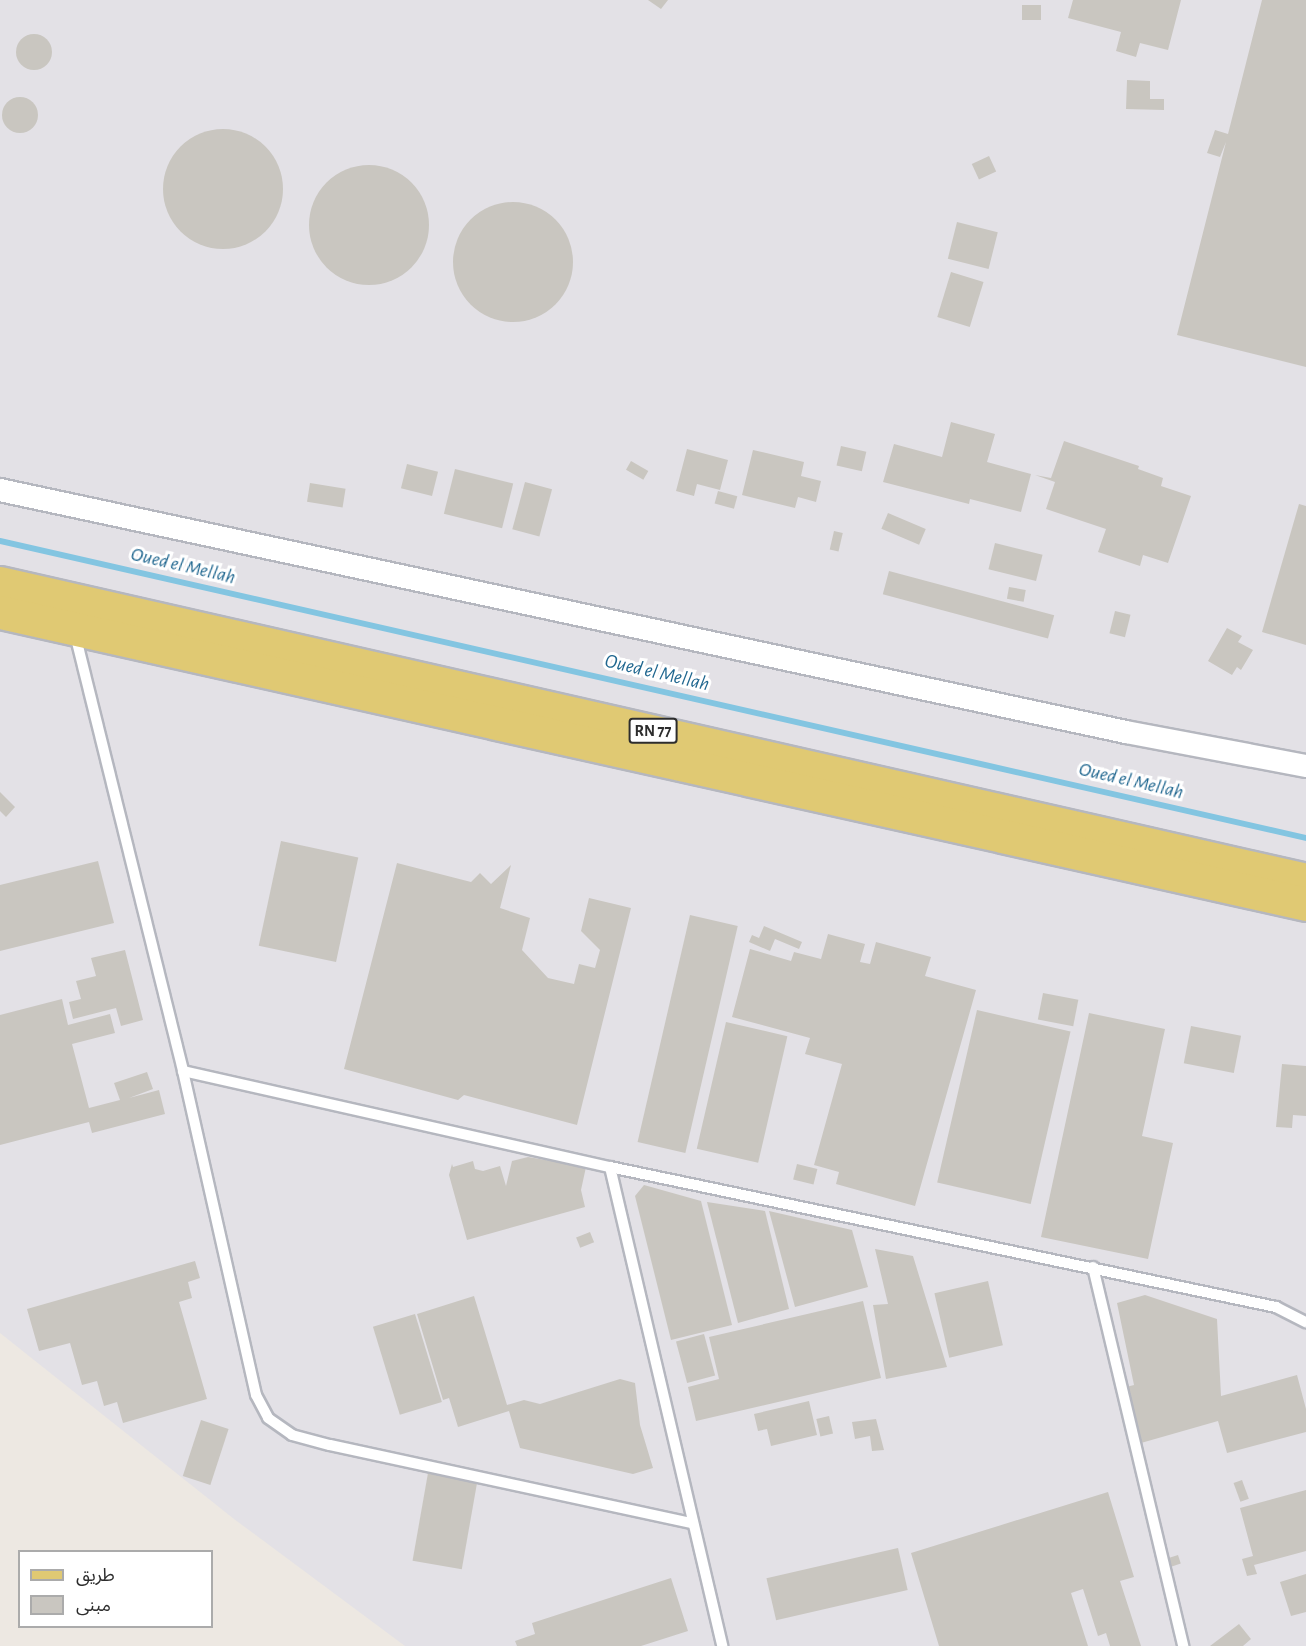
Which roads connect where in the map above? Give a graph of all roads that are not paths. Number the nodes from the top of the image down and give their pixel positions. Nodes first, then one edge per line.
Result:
1 (0, 490) edge
2 (0, 583) edge
3 (0, 612) edge
4 (72, 614) junction
5 (1306, 766) edge
6 (1306, 880) edge
7 (1306, 904) edge
8 (183, 1071) junction
9 (610, 1167) junction
10 (1093, 1266) junction
11 (1306, 1322) edge
12 (692, 1523) junction
13 (722, 1646) edge
14 (1183, 1646) edge

1 - 5 street
2 - 4 main road, RN 77
3 - 4 main road, RN 77
4 - 6 main road, RN 77
4 - 7 main road, RN 77
4 - 8 lane
8 - 9 lane
8 - 12 lane
9 - 10 lane
9 - 12 lane
10 - 11 lane
10 - 14 lane
12 - 13 lane

